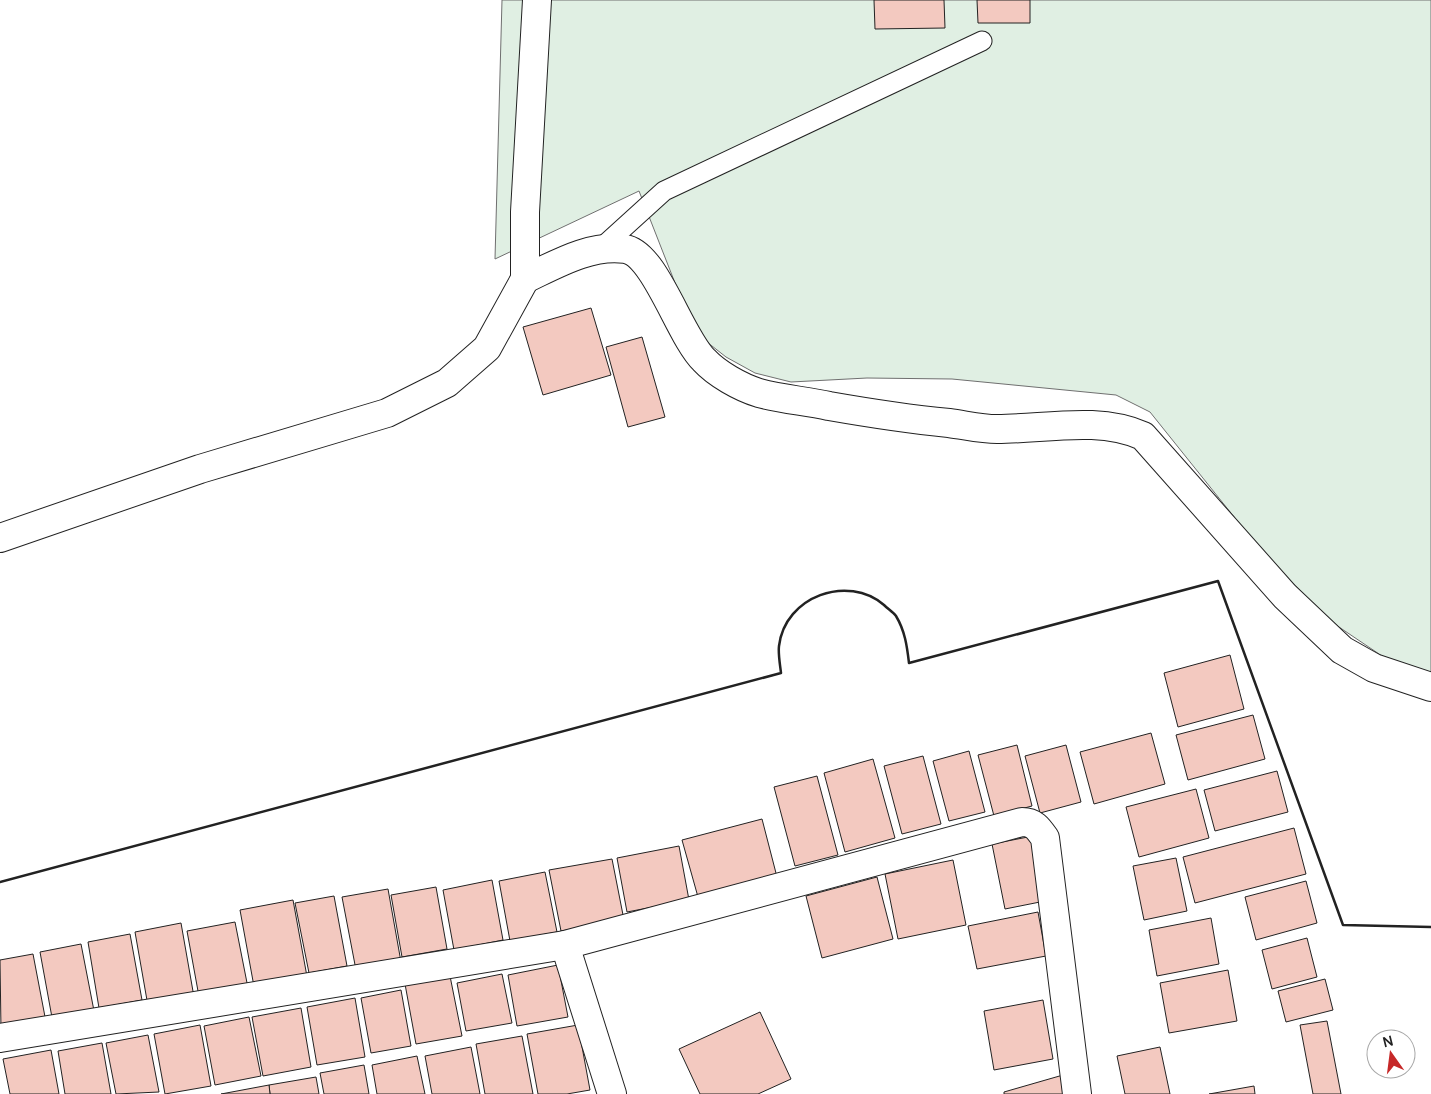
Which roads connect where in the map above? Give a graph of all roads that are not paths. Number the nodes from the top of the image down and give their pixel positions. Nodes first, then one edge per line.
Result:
1 (536, 0) edge
2 (982, 41) dead end
3 (599, 250) junction
4 (525, 279) junction
5 (0, 538) edge
6 (1431, 687) edge
7 (565, 945) junction
8 (0, 1038) edge
9 (606, 1093) edge
10 (1077, 1094) edge

1 - 4 street
2 - 3 lane
3 - 4 street
3 - 6 street
4 - 5 street
7 - 8 street
7 - 9 street
7 - 10 street

